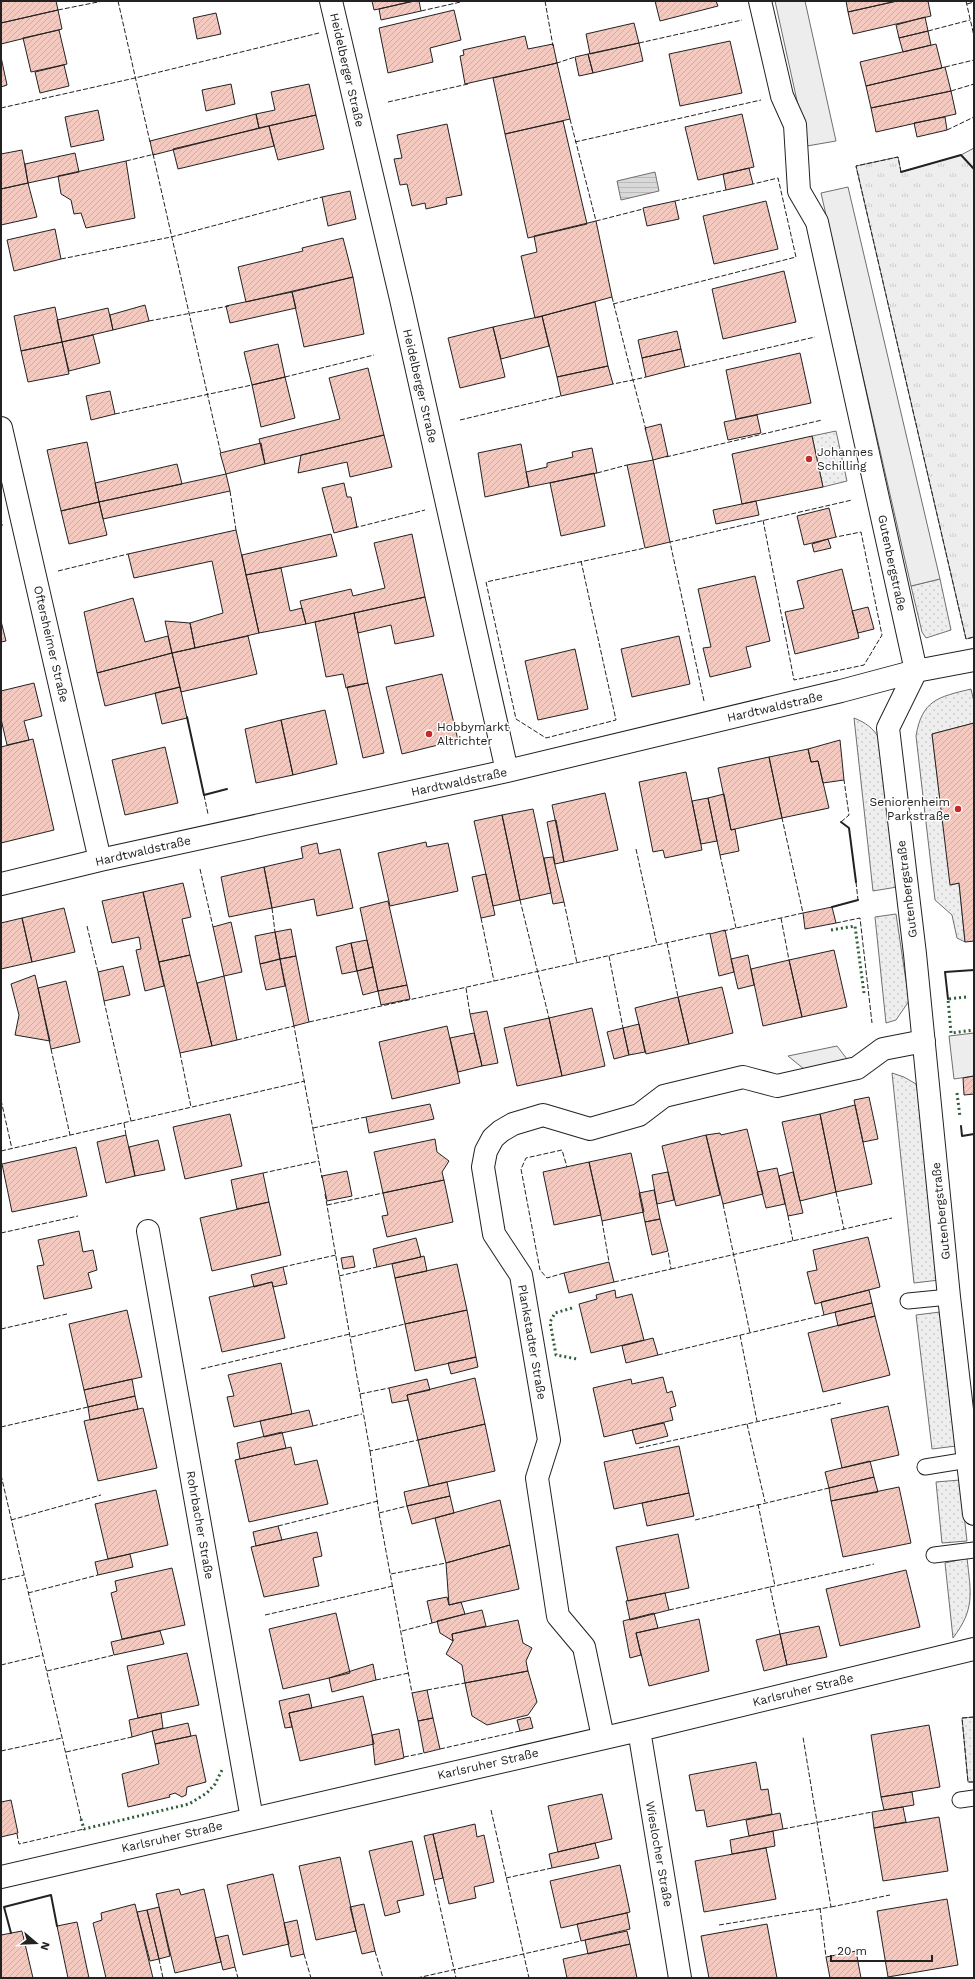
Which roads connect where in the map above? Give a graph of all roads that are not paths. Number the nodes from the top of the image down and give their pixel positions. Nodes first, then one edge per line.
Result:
1 (331, 1) edge
2 (760, 1) edge
3 (1, 428) edge
4 (974, 660) edge
5 (916, 671) junction
6 (507, 771) junction
7 (100, 860) junction
8 (1, 884) edge
9 (924, 1041) junction
10 (148, 1232) dead end
11 (950, 1297) junction
12 (908, 1301) dead end
13 (968, 1460) junction
14 (925, 1467) dead end
15 (974, 1514) edge
16 (974, 1550) edge
17 (934, 1555) dead end
18 (974, 1649) edge
19 (638, 1730) junction
20 (603, 1737) junction
21 (252, 1819) junction
22 (1, 1877) edge
23 (680, 1978) edge

1 - 6 street, Heidelberger Straße
2 - 5 street, Gutenbergstraße
3 - 7 street, Oftersheimer Straße
4 - 5 street, Hardtwaldstraße
5 - 6 street, Hardtwaldstraße
5 - 9 street, Gutenbergstraße
6 - 7 street, Hardtwaldstraße
7 - 8 street, Hardtwaldstraße
9 - 11 street, Gutenbergstraße
9 - 20 street, Plankstadter Straße
10 - 21 street, Rohrbacher Straße
11 - 12 lane
11 - 13 street, Gutenbergstraße
13 - 14 lane
13 - 15 street, Gutenbergstraße
16 - 17 lane
18 - 19 street, Karlsruher Straße
19 - 20 street, Karlsruher Straße
19 - 23 street, Wieslocher Straße
20 - 21 street, Karlsruher Straße
21 - 22 street, Karlsruher Straße

